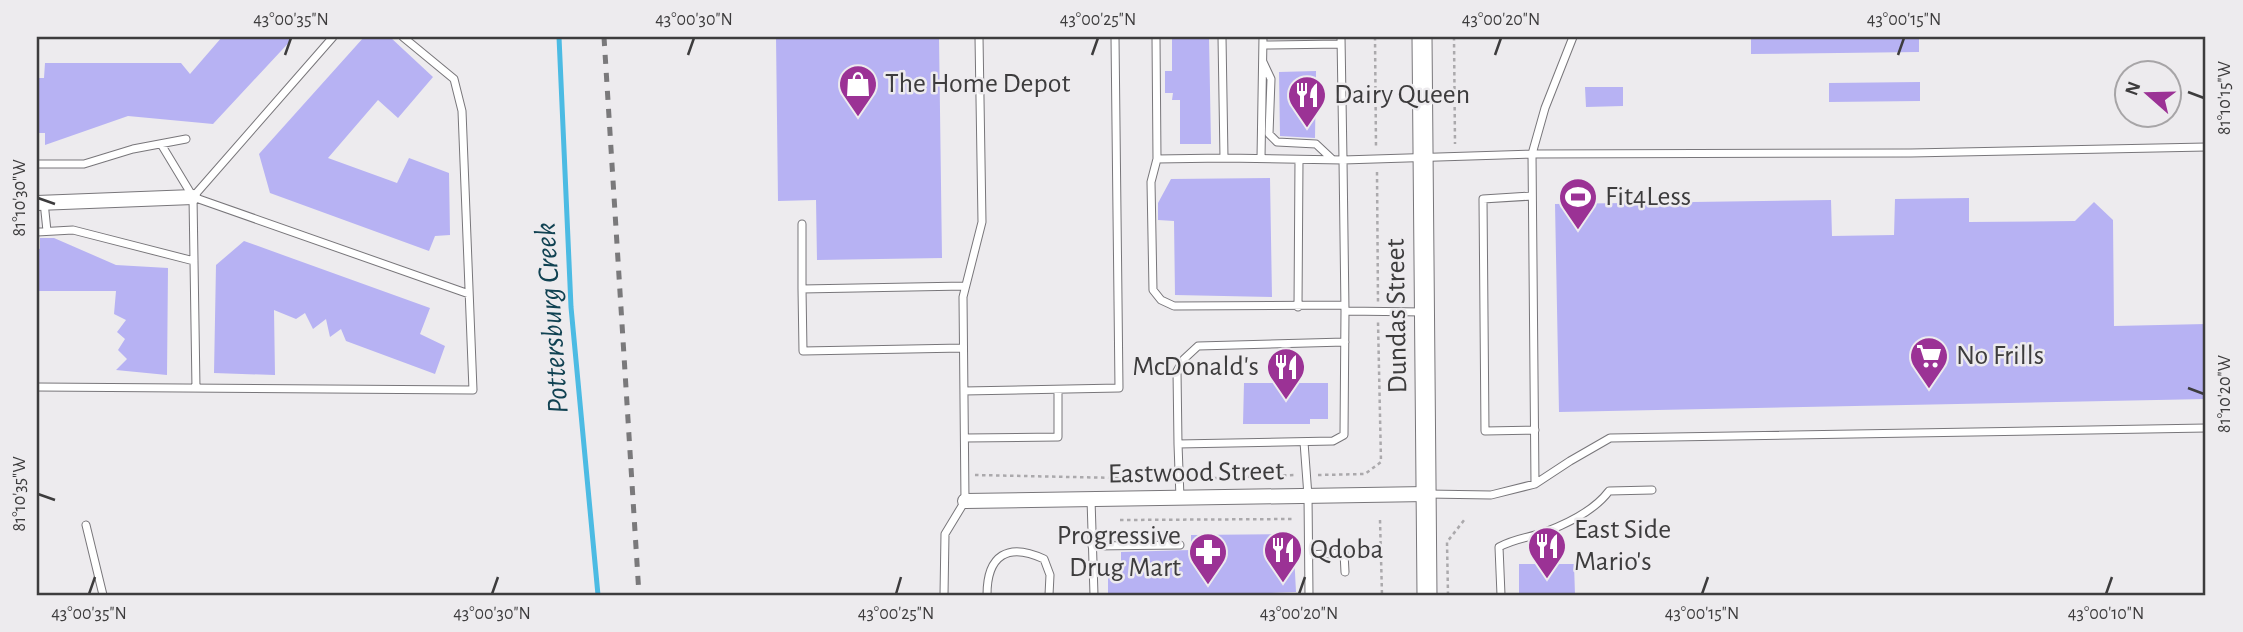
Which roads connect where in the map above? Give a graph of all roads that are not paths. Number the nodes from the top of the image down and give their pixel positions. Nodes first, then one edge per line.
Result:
1 (333, 37) edge
2 (403, 37) edge
3 (979, 37) edge
4 (1115, 37) edge
5 (1156, 37) edge
6 (1222, 37) edge
7 (1422, 37) edge
8 (1573, 37) edge
9 (1341, 40) edge
10 (1263, 41) edge
11 (1263, 62) junction
12 (186, 139) dead end
13 (161, 144) junction
14 (2206, 147) edge
15 (1532, 154) junction
16 (1224, 158) junction
17 (1261, 158) junction
18 (1422, 158) junction
19 (1157, 159) junction
20 (1332, 159) junction
21 (1299, 160) junction
22 (1343, 160) junction
23 (37, 164) edge
24 (1532, 196) junction
25 (193, 197) junction
26 (41, 203) edge
27 (802, 224) dead end
28 (47, 231) junction
29 (37, 232) edge
30 (194, 261) junction
31 (965, 286) junction
32 (802, 289) junction
33 (469, 294) junction
34 (1298, 307) junction
35 (1345, 308) junction
36 (1425, 312) junction
37 (1345, 342) junction
38 (963, 348) junction
39 (37, 387) edge
40 (196, 388) junction
41 (1058, 390) junction
42 (964, 391) junction
43 (2206, 428) edge
44 (1535, 430) junction
45 (965, 438) junction
46 (1304, 442) junction
47 (1178, 444) junction
48 (1535, 484) junction
49 (1652, 491) dead end
50 (1426, 494) junction
51 (1308, 496) junction
52 (1180, 498) junction
53 (1091, 499) junction
54 (965, 501) junction
55 (86, 525) dead end
56 (1180, 545) dead end
57 (1093, 546) junction
58 (1308, 555) junction
59 (1345, 572) dead end
60 (103, 595) edge
61 (944, 595) edge
62 (987, 595) edge
63 (1049, 595) edge
64 (1094, 595) edge
65 (1309, 595) edge
66 (1427, 595) edge
67 (1501, 595) edge

1 - 25 lane
2 - 33 lane
3 - 31 lane
4 - 41 lane
5 - 19 lane
6 - 16 lane
7 - 18 main road, Dundas Street
8 - 15 lane
9 - 10 lane
9 - 22 lane
10 - 11 lane
11 - 17 lane
11 - 20 lane
12 - 13 lane
13 - 23 lane
13 - 25 lane
14 - 15 lane
15 - 18 lane
15 - 24 lane
16 - 17 lane
16 - 19 lane
17 - 21 lane
18 - 22 lane
18 - 36 main road, Dundas Street
19 - 34 lane
20 - 21 lane
20 - 22 lane
21 - 34 lane
22 - 35 lane
24 - 44 lane
24 - 44 lane
25 - 26 street
25 - 30 lane
25 - 33 lane
26 - 28 lane
27 - 32 lane
28 - 29 lane
28 - 30 lane
30 - 40 lane
31 - 32 lane
31 - 38 lane
32 - 38 lane
33 - 40 lane
34 - 35 lane
35 - 36 lane
35 - 37 lane
36 - 50 main road, Dundas Street
37 - 46 lane
37 - 47 lane
38 - 42 lane
39 - 40 lane
41 - 42 lane
41 - 45 lane
42 - 45 lane
43 - 48 lane
44 - 48 lane
45 - 54 lane
46 - 47 lane
46 - 51 lane
47 - 52 lane
48 - 50 lane
49 - 67 lane
50 - 51 street, Eastwood Street
50 - 66 main road, Dundas Street
51 - 52 street, Eastwood Street
51 - 58 lane
52 - 53 street, Eastwood Street
53 - 54 street, Eastwood Street
53 - 57 lane
54 - 61 lane
55 - 60 lane
56 - 57 lane
57 - 64 lane
58 - 59 lane
58 - 65 lane
62 - 63 lane

